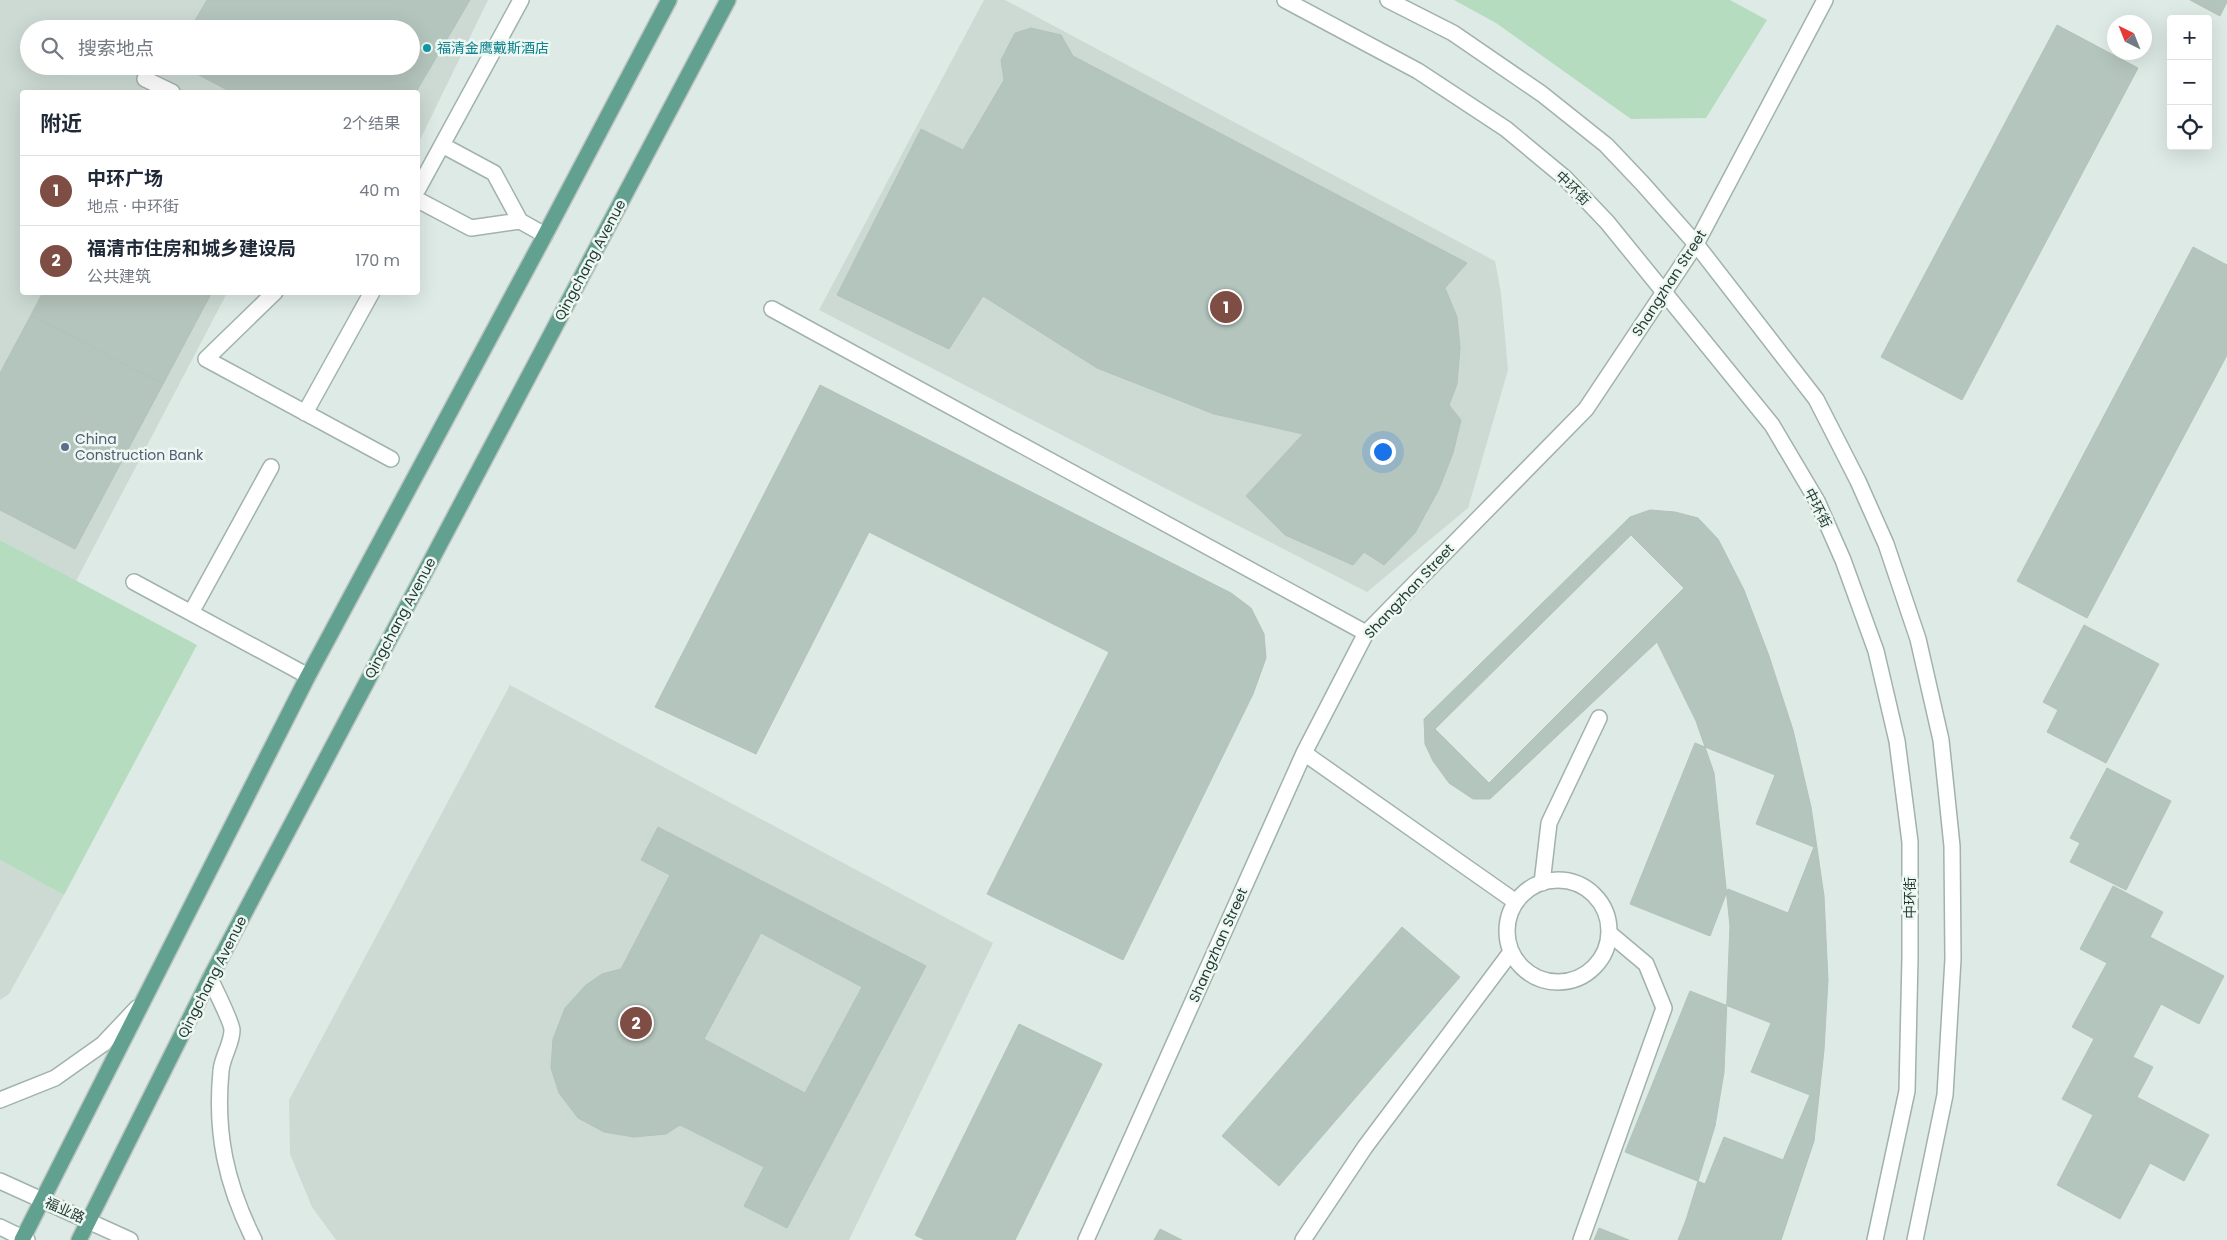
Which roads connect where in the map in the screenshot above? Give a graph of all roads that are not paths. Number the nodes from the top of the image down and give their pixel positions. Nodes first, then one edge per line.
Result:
1 (521, 0) edge
2 (669, 0) edge
3 (728, 0) edge
4 (1285, 0) edge
5 (1388, 0) edge
6 (1825, 0) edge
7 (145, 79) dead end
8 (168, 90) edge
9 (442, 145) junction
10 (420, 185) edge
11 (420, 201) edge
12 (520, 221) junction
13 (545, 235) junction
14 (1696, 244) junction
15 (1665, 291) junction
16 (272, 295) edge
17 (370, 295) edge
18 (772, 309) dead end
19 (305, 413) junction
20 (391, 459) dead end
21 (271, 467) dead end
22 (134, 582) dead end
23 (192, 611) junction
24 (1366, 633) junction
25 (308, 676) junction
26 (1599, 718) dead end
27 (1304, 753) junction
28 (1542, 883) junction
29 (1516, 902) junction
30 (1609, 933) junction
31 (1511, 952) junction
32 (210, 978) junction
33 (145, 999) junction
34 (0, 1100) edge
35 (0, 1181) edge
36 (42, 1200) junction
37 (89, 1221) junction
38 (0, 1227) edge
39 (24, 1239) edge
40 (80, 1240) edge
41 (130, 1240) edge
42 (254, 1240) edge
43 (1086, 1240) edge
44 (1304, 1240) edge
45 (1581, 1240) edge
46 (1875, 1240) edge
47 (1915, 1240) edge

1 - 9 street
2 - 13 main road
3 - 32 main road, Qingchang Avenue
4 - 15 street, 中环街
5 - 14 street
6 - 14 street, Shangzhan Street
7 - 8 street
9 - 10 street
9 - 12 street
11 - 12 street
12 - 13 street
13 - 25 main road
14 - 15 street, Shangzhan Street
14 - 47 street
15 - 24 street, Shangzhan Street
15 - 46 street, 中环街
16 - 19 street
17 - 19 street
18 - 24 street
19 - 20 street
21 - 23 street
22 - 23 street
23 - 25 street
24 - 27 street, Shangzhan Street
25 - 33 main road
26 - 28 street
27 - 29 street
27 - 43 street, Shangzhan Street
28 - 29 street
28 - 30 street
29 - 31 street
30 - 31 street
30 - 45 street
31 - 44 street
32 - 37 main road, Qingchang Avenue
32 - 42 street
33 - 34 street
33 - 36 main road
35 - 36 street, 福业路
36 - 37 street, 福业路
36 - 39 main road
37 - 40 main road, Qingchang Avenue
37 - 41 street, 福业路
38 - 39 street

